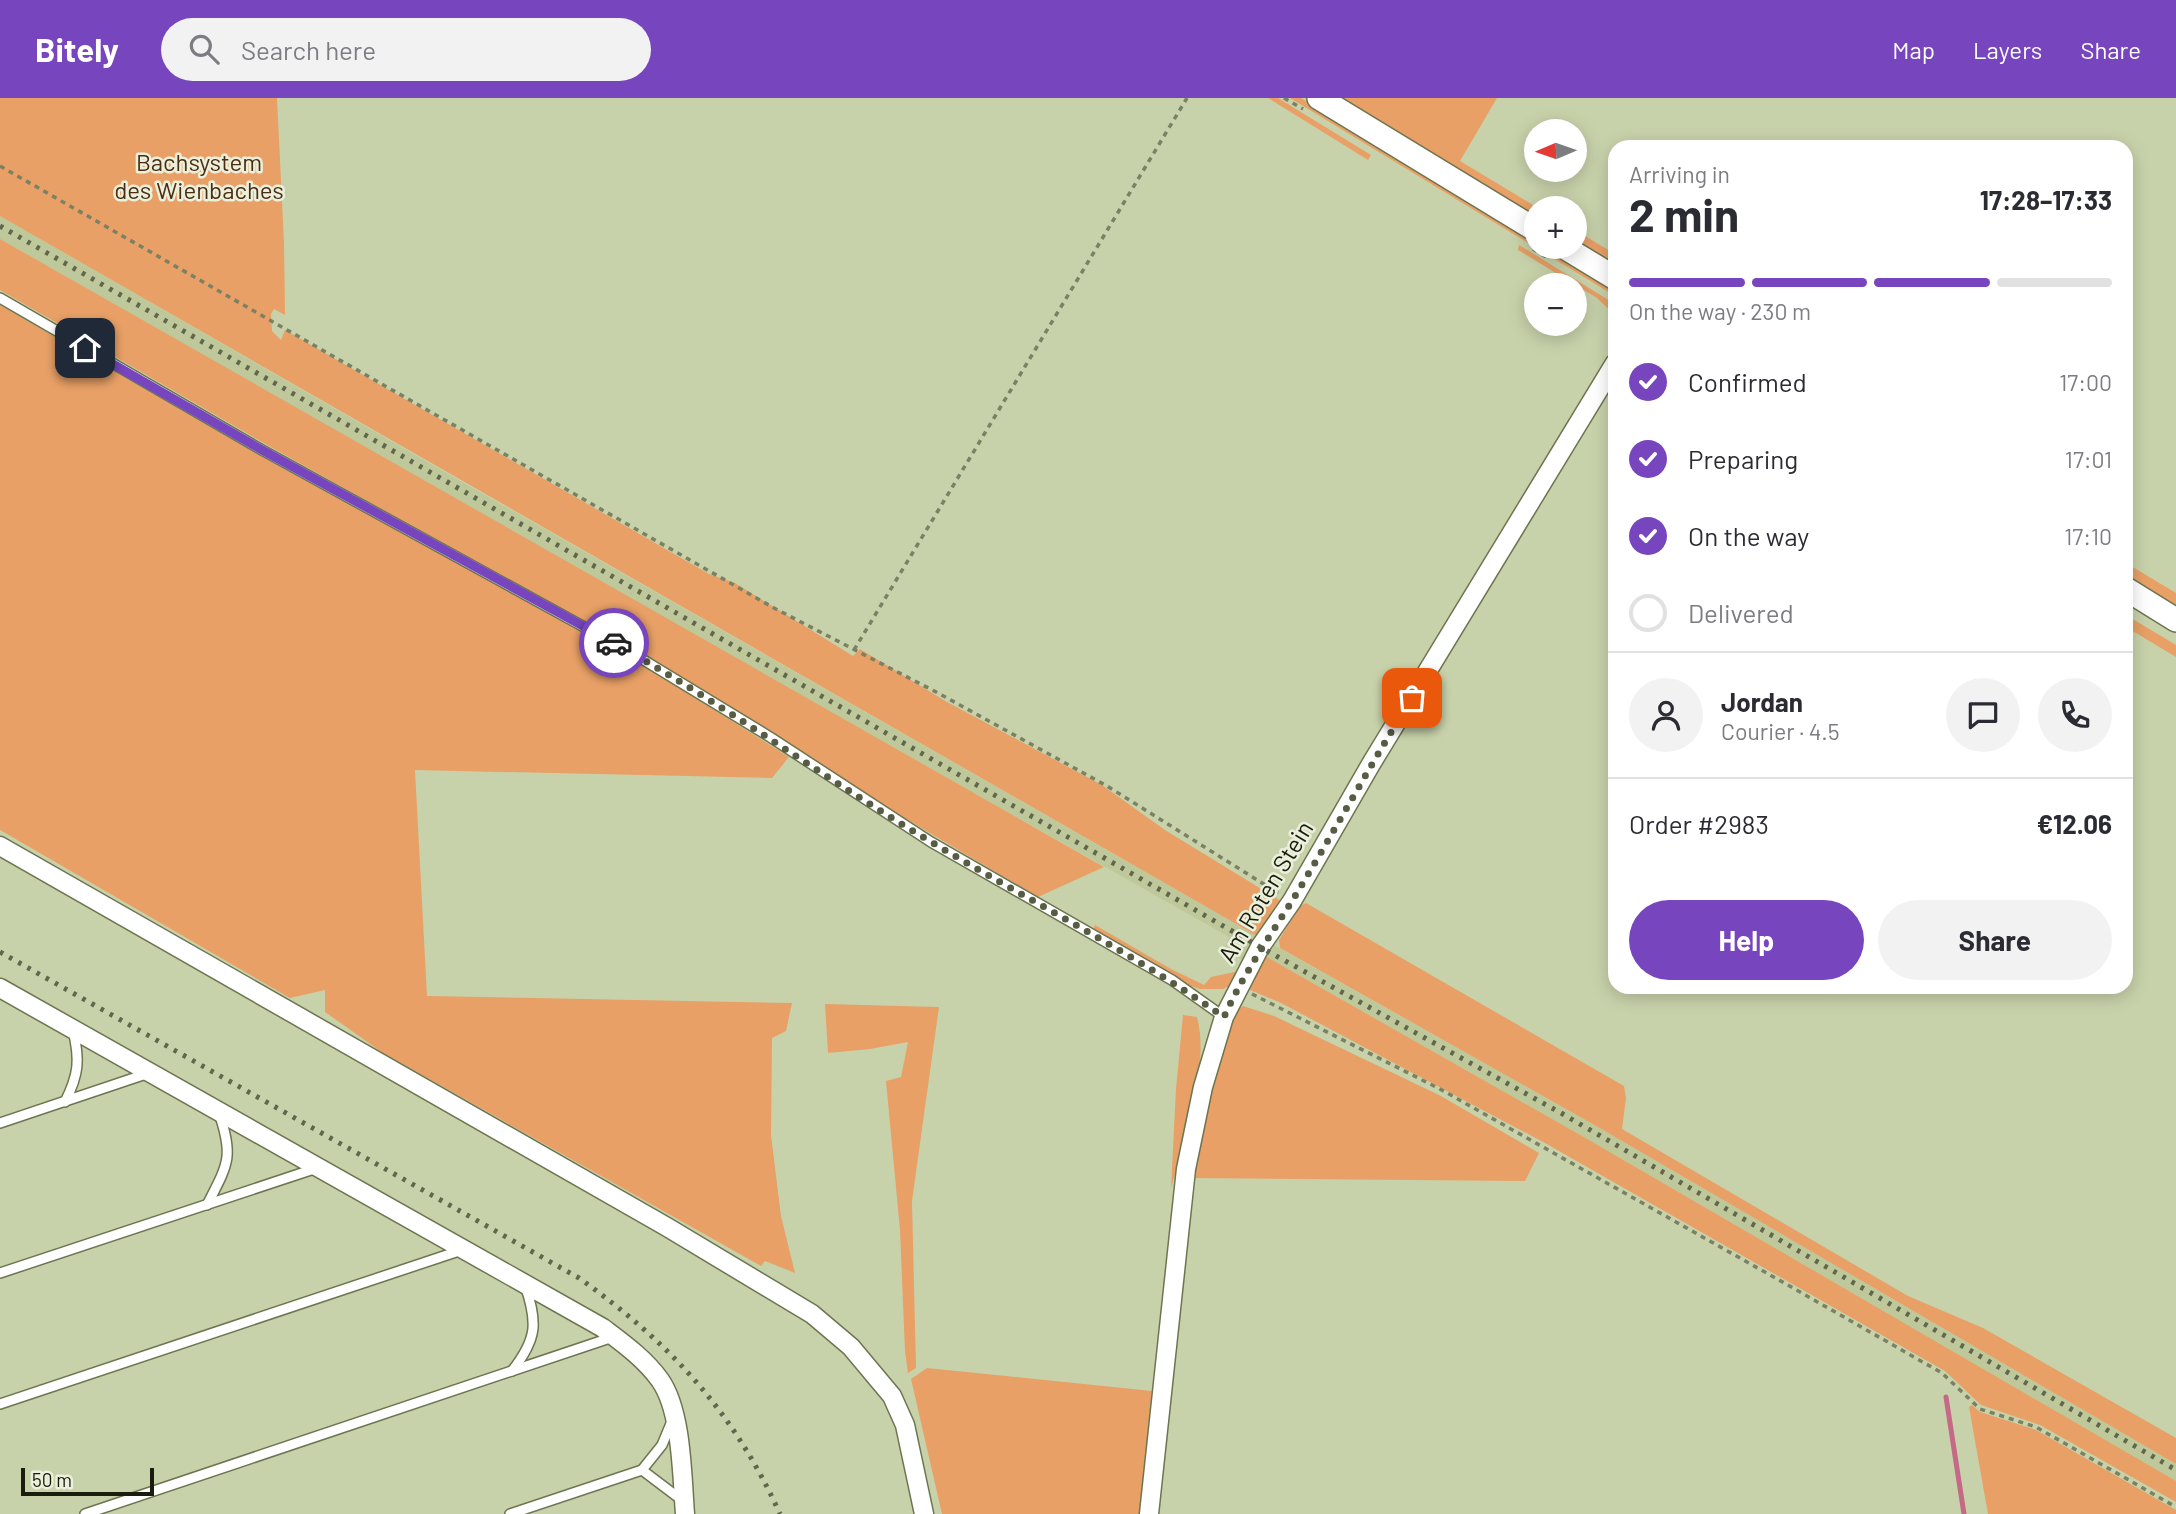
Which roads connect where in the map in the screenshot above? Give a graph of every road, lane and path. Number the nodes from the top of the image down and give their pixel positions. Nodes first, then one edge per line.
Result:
1 (1187, 98) edge
2 (1319, 98) edge
3 (0, 166) edge
4 (1524, 223) edge
5 (1584, 259) edge
6 (1608, 274) edge
7 (0, 298) edge
8 (1608, 375) edge
9 (2133, 593) edge
10 (2176, 620) edge
11 (853, 650) junction
12 (0, 846) edge
13 (1292, 901) junction
14 (1237, 988) junction
15 (3, 991) edge
16 (1224, 1017) junction
17 (72, 1028) junction
18 (151, 1073) junction
19 (65, 1102) junction
20 (219, 1111) junction
21 (0, 1124) edge
22 (319, 1168) junction
23 (207, 1205) junction
24 (464, 1250) junction
25 (0, 1273) edge
26 (524, 1284) junction
27 (615, 1337) junction
28 (512, 1371) junction
29 (0, 1404) edge
30 (674, 1416) junction
31 (642, 1470) junction
32 (2176, 1507) edge
33 (685, 1508) edge
34 (85, 1514) edge
35 (510, 1514) edge
36 (924, 1514) edge
37 (1149, 1514) edge

1 - 11 path
2 - 4 street
3 - 11 path
5 - 6 street
7 - 16 lane
8 - 13 street, Am Roten Stein
9 - 10 street
11 - 13 path
12 - 36 street
13 - 14 street, Am Roten Stein
14 - 16 street, Am Roten Stein
14 - 32 path
15 - 17 street
16 - 37 street, Am Roten Stein
17 - 18 street
17 - 19 lane
18 - 19 lane
18 - 20 street
19 - 21 lane
20 - 22 street
20 - 23 lane
22 - 23 lane
22 - 24 street
23 - 25 lane
24 - 26 street
24 - 29 lane
26 - 27 street
26 - 28 lane
27 - 28 lane
27 - 30 street
28 - 34 lane
30 - 31 lane
30 - 33 street
31 - 33 lane
31 - 35 lane

